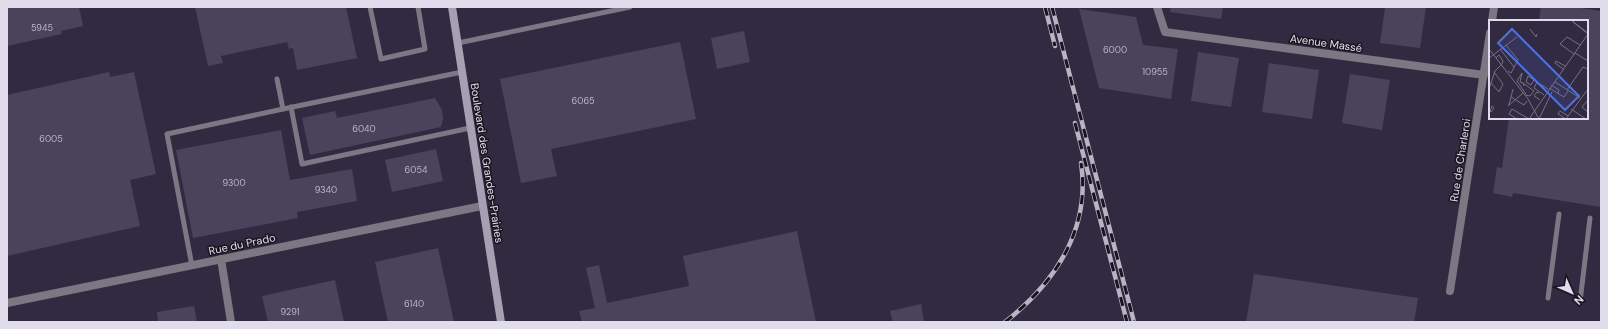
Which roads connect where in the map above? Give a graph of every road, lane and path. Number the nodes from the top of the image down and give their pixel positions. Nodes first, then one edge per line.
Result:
1 (370, 7) edge
2 (418, 7) edge
3 (452, 7) edge
4 (630, 7) edge
5 (1157, 7) edge
6 (1494, 7) edge
7 (1492, 20) edge
8 (1489, 40) edge
9 (458, 44) junction
10 (462, 72) junction
11 (1484, 75) junction
12 (277, 80) dead end
13 (291, 107) junction
14 (283, 109) junction
15 (470, 128) junction
16 (482, 206) junction
17 (1559, 214) dead end
18 (1590, 218) dead end
19 (221, 260) junction
20 (192, 266) junction
21 (1450, 291) dead end
22 (1548, 298) dead end
23 (1580, 302) dead end
24 (7, 303) edge
25 (231, 322) edge
26 (501, 322) edge

1 - 2 lane
3 - 9 main road, Boulevard des Grandes-Prairies
4 - 9 lane
5 - 11 street, Avenue Massé
6 - 7 street
8 - 11 street, Rue de Charleroi
9 - 10 main road, Boulevard des Grandes-Prairies
10 - 13 lane
10 - 15 main road, Boulevard des Grandes-Prairies
11 - 21 street, Rue de Charleroi
12 - 14 lane
13 - 14 lane
13 - 15 lane
14 - 20 lane
15 - 16 main road, Boulevard des Grandes-Prairies
16 - 19 street, Rue du Prado
16 - 26 main road, Boulevard des Grandes-Prairies
17 - 22 lane
18 - 23 lane
19 - 20 street, Rue du Prado
19 - 25 street
20 - 24 street, Rue du Prado

